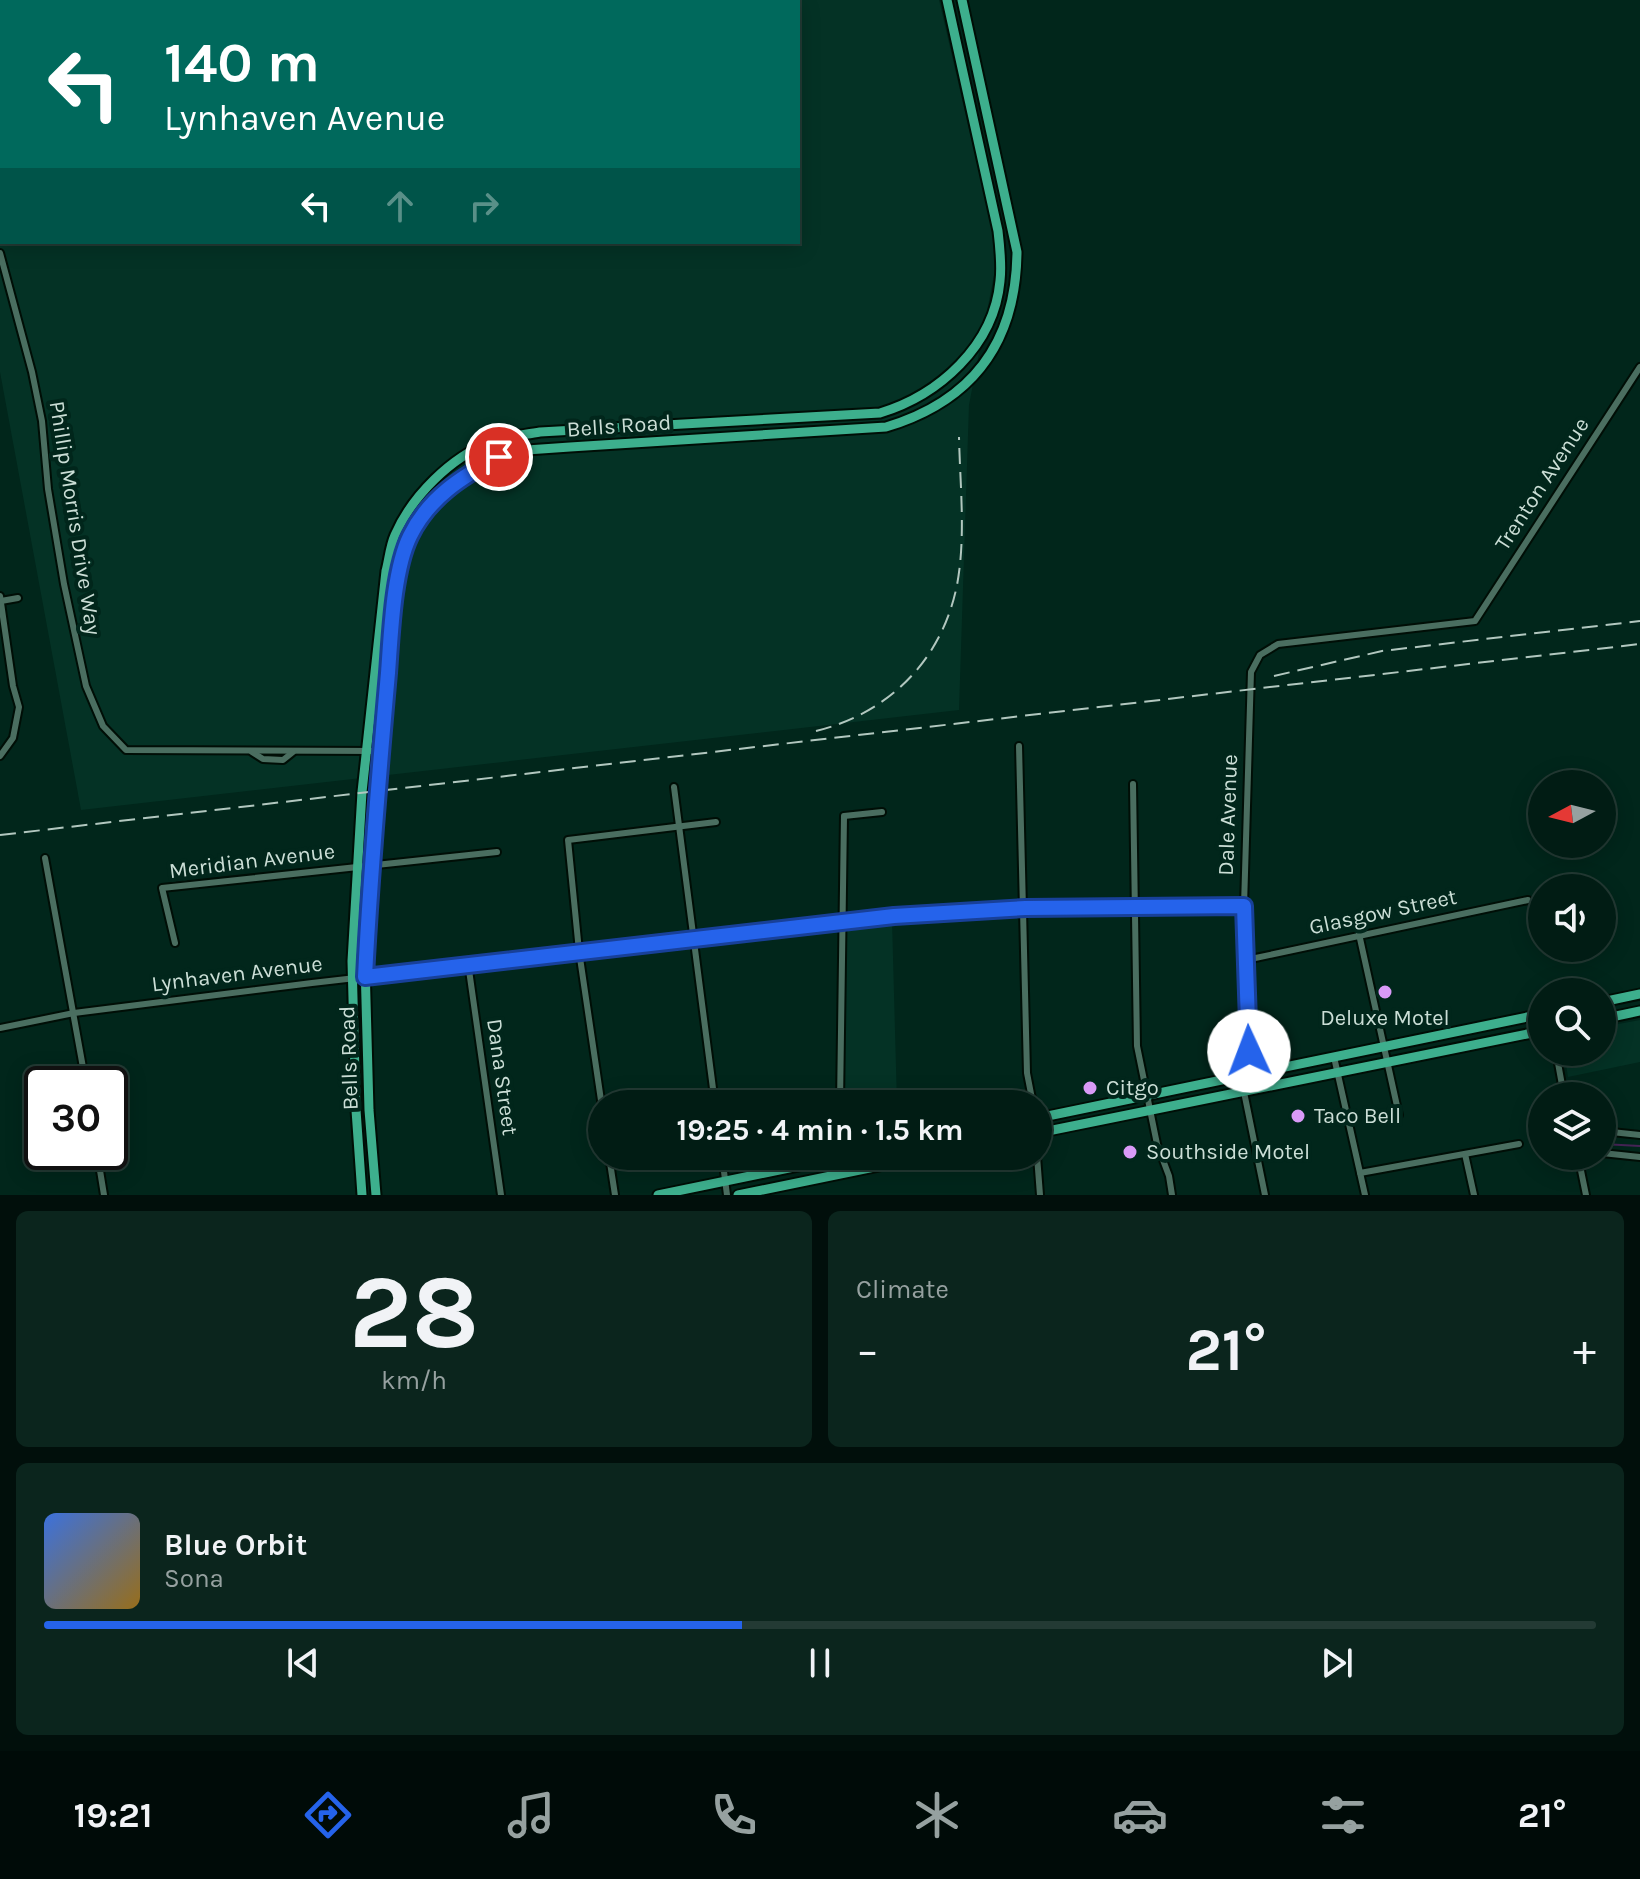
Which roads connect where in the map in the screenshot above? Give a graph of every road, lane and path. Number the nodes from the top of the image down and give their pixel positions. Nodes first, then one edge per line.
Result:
1 (947, 0) edge
2 (962, 0) edge
3 (998, 162) junction
4 (984, 166) junction
5 (0, 253) edge
6 (1640, 367) edge
7 (818, 417) junction
8 (620, 428) junction
9 (820, 431) junction
10 (619, 443) junction
11 (18, 598) dead end
12 (0, 599) edge
13 (1475, 621) joint
14 (380, 630) junction
15 (392, 632) junction
16 (9, 655) junction
17 (0, 659) edge
18 (1019, 746) dead end
19 (367, 751) junction
20 (380, 751) junction
21 (0, 756) edge
22 (1133, 784) dead end
23 (674, 787) dead end
24 (882, 812) dead end
25 (716, 822) dead end
26 (679, 825) junction
27 (497, 852) dead end
28 (45, 858) dead end
29 (372, 865) junction
30 (358, 866) junction
31 (1528, 900) dead end
32 (1244, 906) junction
33 (1025, 908) junction
34 (1135, 908) junction
35 (841, 922) junction
36 (1359, 934) junction
37 (693, 939) junction
38 (175, 943) dead end
39 (579, 951) junction
40 (1246, 960) junction
41 (468, 963) junction
42 (365, 977) junction
43 (351, 978) junction
44 (1640, 994) edge
45 (1616, 999) edge
46 (1640, 1011) edge
47 (74, 1013) junction
48 (1616, 1016) edge
49 (1528, 1017) edge
50 (0, 1028) edge
51 (1528, 1034) edge
52 (1383, 1047) junction
53 (1334, 1057) junction
54 (1386, 1063) junction
55 (83, 1066) edge
56 (1338, 1073) junction
57 (1250, 1074) junction
58 (599, 1090) edge
59 (713, 1090) edge
60 (840, 1090) edge
61 (1030, 1090) edge
62 (1244, 1092) junction
63 (1146, 1095) junction
64 (1150, 1110) junction
65 (1052, 1115) edge
66 (1399, 1115) dead end
67 (1052, 1130) edge
68 (1616, 1132) edge
69 (1640, 1135) edge
70 (1519, 1144) dead end
71 (1465, 1154) junction
72 (1616, 1154) edge
73 (1640, 1157) edge
74 (100, 1170) edge
75 (611, 1170) edge
76 (724, 1170) edge
77 (779, 1170) edge
78 (840, 1170) edge
79 (859, 1170) edge
80 (1038, 1170) edge
81 (1581, 1170) edge
82 (1360, 1173) junction
83 (839, 1174) junction
84 (726, 1181) junction
85 (104, 1195) edge
86 (362, 1195) edge
87 (376, 1195) edge
88 (501, 1195) edge
89 (615, 1195) edge
90 (658, 1195) edge
91 (727, 1195) edge
92 (738, 1195) edge
93 (1040, 1195) edge
94 (1172, 1195) edge
95 (1265, 1195) edge
96 (1365, 1195) edge
97 (1474, 1195) edge
98 (1586, 1195) edge

1 - 4 main road, Bells Road
2 - 3 main road, Bells Road
3 - 4 main road
3 - 9 main road, Bells Road
4 - 7 main road, Bells Road
5 - 19 street, Phillip Morris Drive Way
6 - 13 street, Trenton Avenue
7 - 8 main road, Bells Road
7 - 9 main road
8 - 10 main road
8 - 14 main road, Bells Road
9 - 10 main road, Bells Road
10 - 15 main road, Bells Road
11 - 12 street
12 - 16 street
13 - 32 street, Dale Avenue
14 - 15 main road
14 - 19 main road, Bells Road
15 - 20 main road, Bells Road
16 - 17 street
16 - 21 street
18 - 33 street
19 - 20 street, Phillip Morris Drive Way
19 - 30 main road, Bells Road
20 - 29 main road, Bells Road
22 - 34 street
23 - 26 street
24 - 35 street
25 - 26 street
26 - 37 street
26 - 39 street
27 - 29 street, Meridian Avenue
28 - 47 street
29 - 30 street, Meridian Avenue
29 - 42 main road, Bells Road
30 - 38 street, Meridian Avenue
30 - 43 main road, Bells Road
31 - 36 street, Glasgow Street
32 - 34 street, Lynhaven Avenue
32 - 40 street, Dale Avenue
33 - 34 street, Lynhaven Avenue
33 - 35 street, Lynhaven Avenue
33 - 61 street
34 - 63 street
35 - 37 street, Lynhaven Avenue
35 - 60 street
36 - 40 street, Glasgow Street
36 - 52 street
37 - 39 street, Lynhaven Avenue
37 - 59 street
39 - 41 street, Lynhaven Avenue
39 - 58 street
40 - 57 street, Dale Avenue
41 - 42 street, Lynhaven Avenue
41 - 88 street, Dana Street
42 - 43 street, Lynhaven Avenue
42 - 87 main road, Bells Road
43 - 47 street, Lynhaven Avenue
43 - 86 main road, Bells Road
44 - 45 main road
46 - 48 main road
47 - 50 street, Lynhaven Avenue
47 - 55 street
49 - 52 main road
51 - 54 main road
52 - 53 main road
52 - 54 street
53 - 56 street
53 - 57 main road
54 - 56 main road
54 - 66 street
56 - 62 main road
56 - 82 street
57 - 62 street, Dale Avenue
57 - 63 main road
62 - 64 main road
62 - 95 street, Dale Avenue
63 - 64 street
63 - 65 main road
64 - 67 main road
64 - 94 street
68 - 69 street
70 - 71 street
71 - 82 street
71 - 97 street
72 - 73 street
74 - 85 street
75 - 89 street
76 - 84 street
77 - 84 main road
78 - 83 street
79 - 83 main road
80 - 93 street
81 - 98 street
82 - 96 street
83 - 92 main road
84 - 90 main road
84 - 91 street

